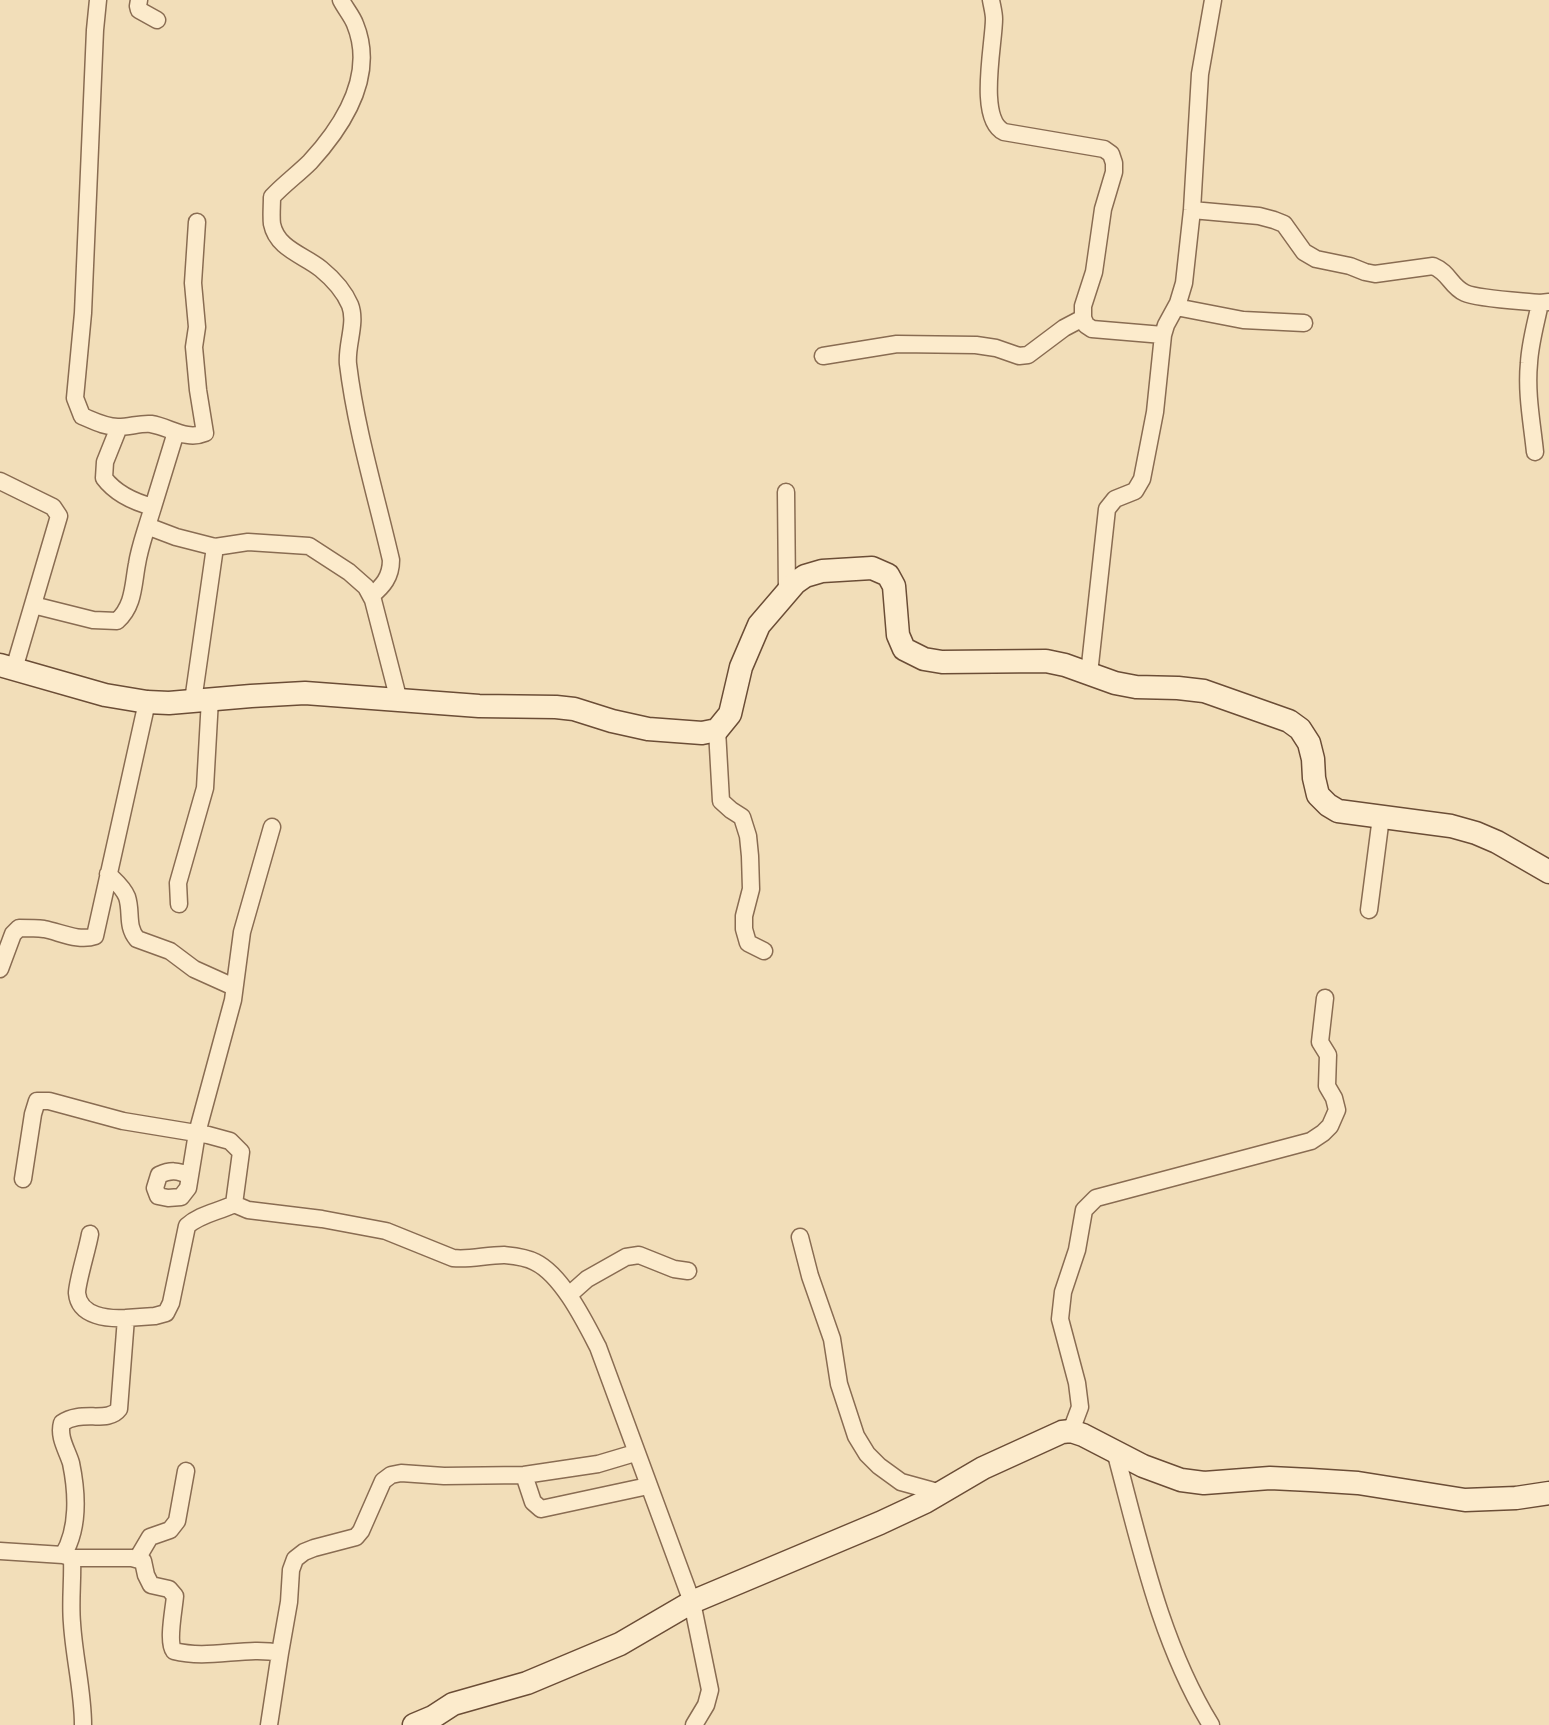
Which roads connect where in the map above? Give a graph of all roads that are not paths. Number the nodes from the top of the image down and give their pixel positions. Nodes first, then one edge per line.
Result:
1 (98, 0) edge
2 (140, 0) edge
3 (341, 0) edge
4 (991, 0) edge
5 (1213, 0) edge
6 (157, 20) dead end
7 (1192, 210) junction
8 (197, 222) dead end
9 (1545, 303) edge
10 (1176, 306) junction
11 (1083, 318) junction
12 (1304, 323) dead end
13 (1163, 336) junction
14 (823, 356) dead end
15 (119, 427) junction
16 (176, 432) junction
17 (1535, 452) dead end
18 (0, 481) edge
19 (786, 492) dead end
20 (153, 507) junction
21 (147, 526) junction
22 (215, 547) junction
23 (787, 592) junction
24 (371, 596) junction
25 (33, 605) junction
26 (7, 667) edge
27 (1089, 674) junction
28 (202, 700) junction
29 (399, 701) junction
30 (147, 702) junction
31 (717, 730) junction
32 (1380, 817) junction
33 (272, 827) dead end
34 (1549, 872) edge
35 (108, 874) junction
36 (179, 904) dead end
37 (1369, 910) dead end
38 (764, 951) dead end
39 (0, 969) edge
40 (234, 987) junction
41 (1324, 998) dead end
42 (197, 1132) junction
43 (189, 1176) dead end
44 (23, 1179) dead end
45 (234, 1204) junction
46 (90, 1234) dead end
47 (800, 1238) dead end
48 (688, 1271) dead end
49 (569, 1295) junction
50 (126, 1318) junction
51 (1071, 1431) junction
52 (1115, 1451) junction
53 (635, 1453) junction
54 (186, 1471) dead end
55 (524, 1475) junction
56 (648, 1486) junction
57 (941, 1493) junction
58 (1549, 1493) edge
59 (0, 1551) edge
60 (67, 1556) junction
61 (137, 1559) junction
62 (692, 1602) junction
63 (280, 1653) junction
64 (83, 1725) edge
65 (269, 1725) edge
66 (414, 1725) edge
67 (694, 1725) edge
68 (1210, 1725) edge

1 - 15 street
2 - 6 street
3 - 24 street
4 - 11 street
5 - 7 street
7 - 9 street
7 - 10 street
8 - 16 street
9 - 17 street
10 - 12 street
10 - 13 street
11 - 13 street
11 - 14 street
13 - 27 street
15 - 16 street
15 - 20 street
16 - 20 street
18 - 25 street
19 - 23 street
20 - 21 street
21 - 22 street
21 - 25 street
22 - 24 street
22 - 28 street
23 - 27 street
23 - 31 street
24 - 29 street
25 - 26 street
26 - 30 street
27 - 32 street
28 - 29 street
28 - 30 street
28 - 36 street
29 - 31 street
30 - 35 street
31 - 38 street
32 - 34 street
32 - 37 street
33 - 40 street
35 - 39 street
35 - 40 street
40 - 42 street
41 - 51 street
42 - 43 street
42 - 44 street
42 - 45 street
45 - 49 street
45 - 50 street
46 - 50 street
47 - 57 street
48 - 49 street
49 - 53 street
50 - 60 street
51 - 52 street
51 - 57 street
52 - 58 street
52 - 68 street
53 - 55 street
53 - 56 street
54 - 61 street
55 - 56 street
55 - 63 street
56 - 62 street
57 - 62 street
59 - 60 street
60 - 61 street
60 - 64 street
61 - 63 street
62 - 66 street
62 - 67 street
63 - 65 street

